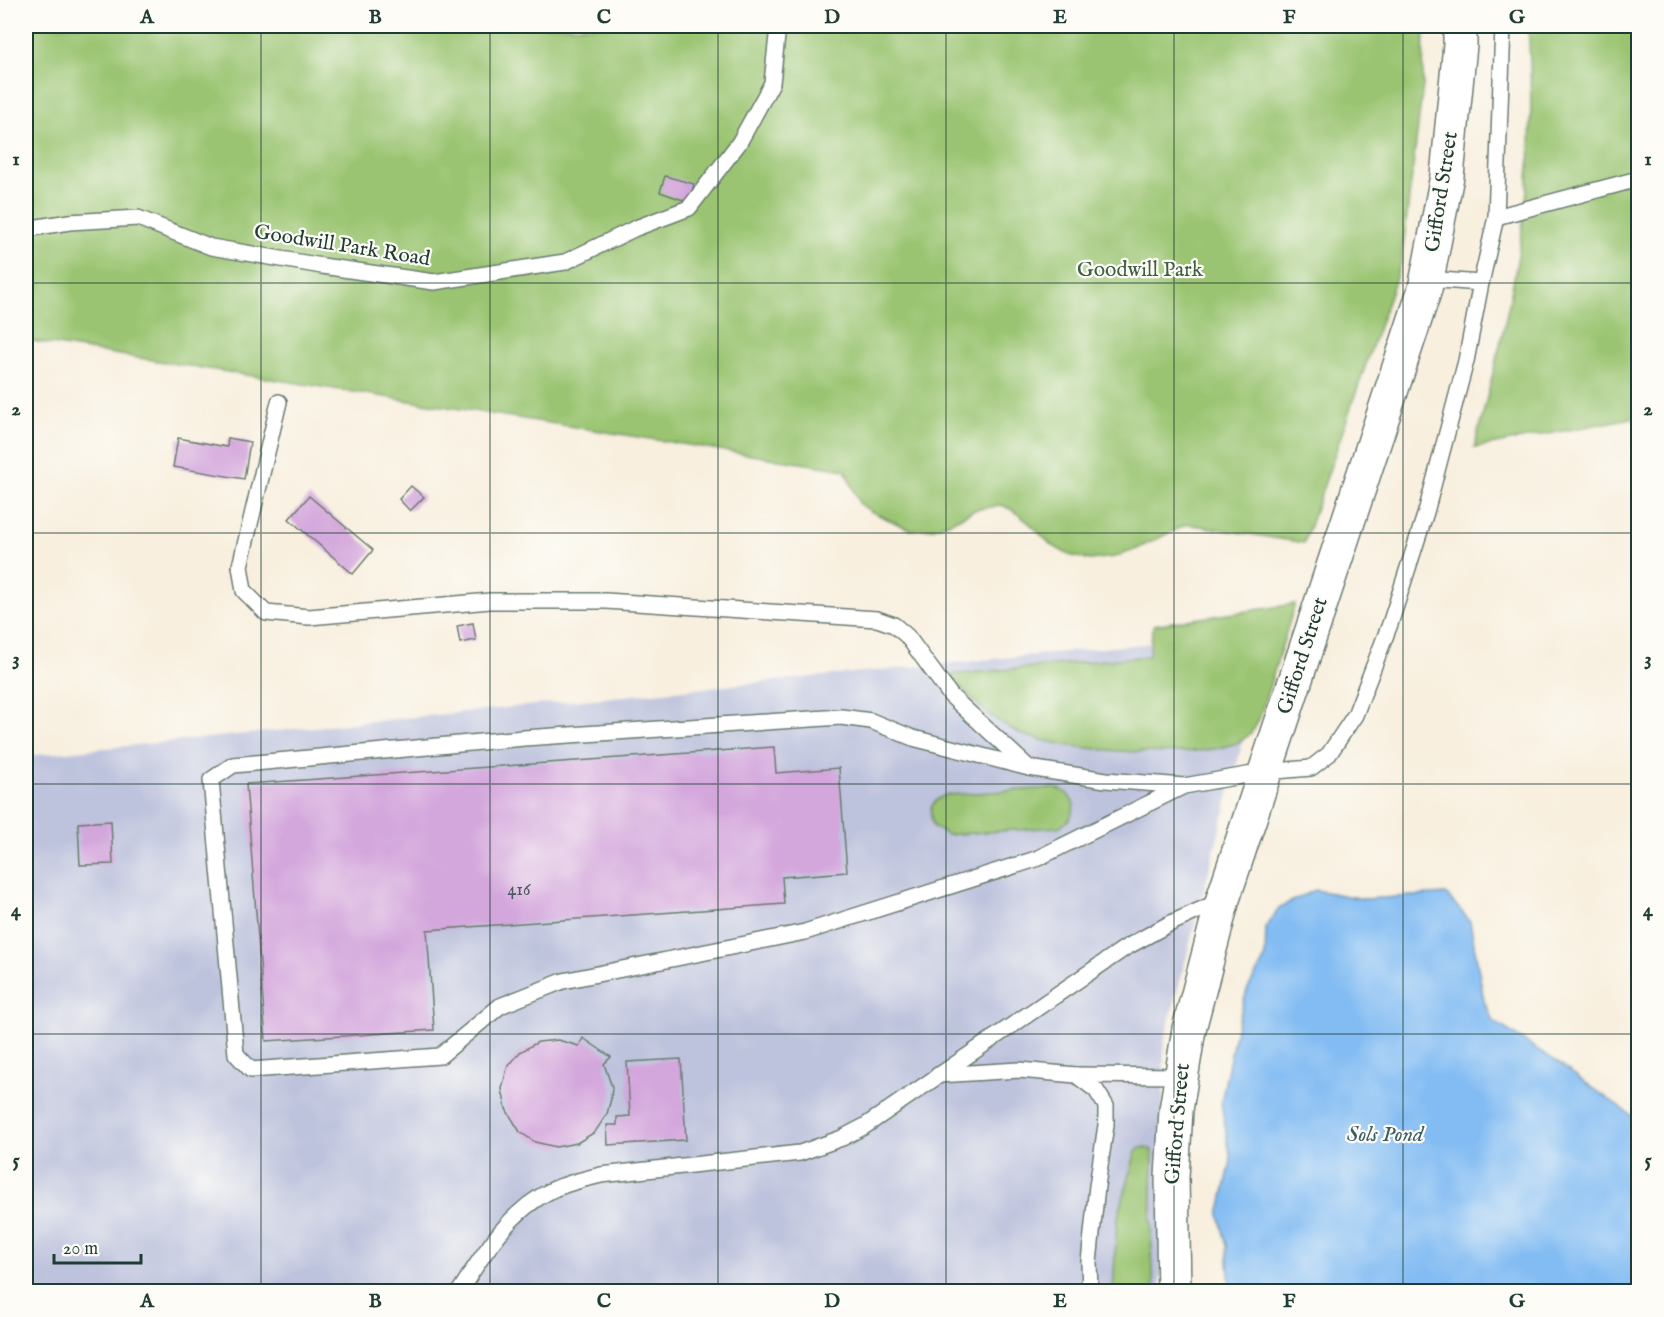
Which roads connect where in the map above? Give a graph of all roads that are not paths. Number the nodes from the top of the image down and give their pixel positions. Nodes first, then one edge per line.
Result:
1 (778, 26) edge
2 (1460, 26) edge
3 (1503, 26) edge
4 (1638, 179) edge
5 (1496, 217) junction
6 (26, 229) edge
7 (1427, 279) junction
8 (1481, 283) junction
9 (279, 402) dead end
10 (1029, 768) junction
11 (1264, 772) junction
12 (1184, 786) junction
13 (1223, 900) junction
14 (938, 1075) junction
15 (1076, 1075) junction
16 (1181, 1076) junction
17 (459, 1292) edge
18 (1090, 1292) edge
19 (1174, 1292) edge

1 - 6 lane, Goodwill Park Road
2 - 7 main road, Gifford Street
3 - 5 lane
4 - 5 lane
5 - 8 lane
7 - 8 lane
7 - 11 main road, Gifford Street
8 - 11 lane
9 - 10 lane
10 - 12 lane
10 - 12 lane
11 - 12 lane
11 - 13 main road, Gifford Street
13 - 14 lane
13 - 16 main road, Gifford Street
14 - 15 lane
14 - 17 lane
15 - 16 lane
15 - 18 lane
16 - 19 main road, Gifford Street

